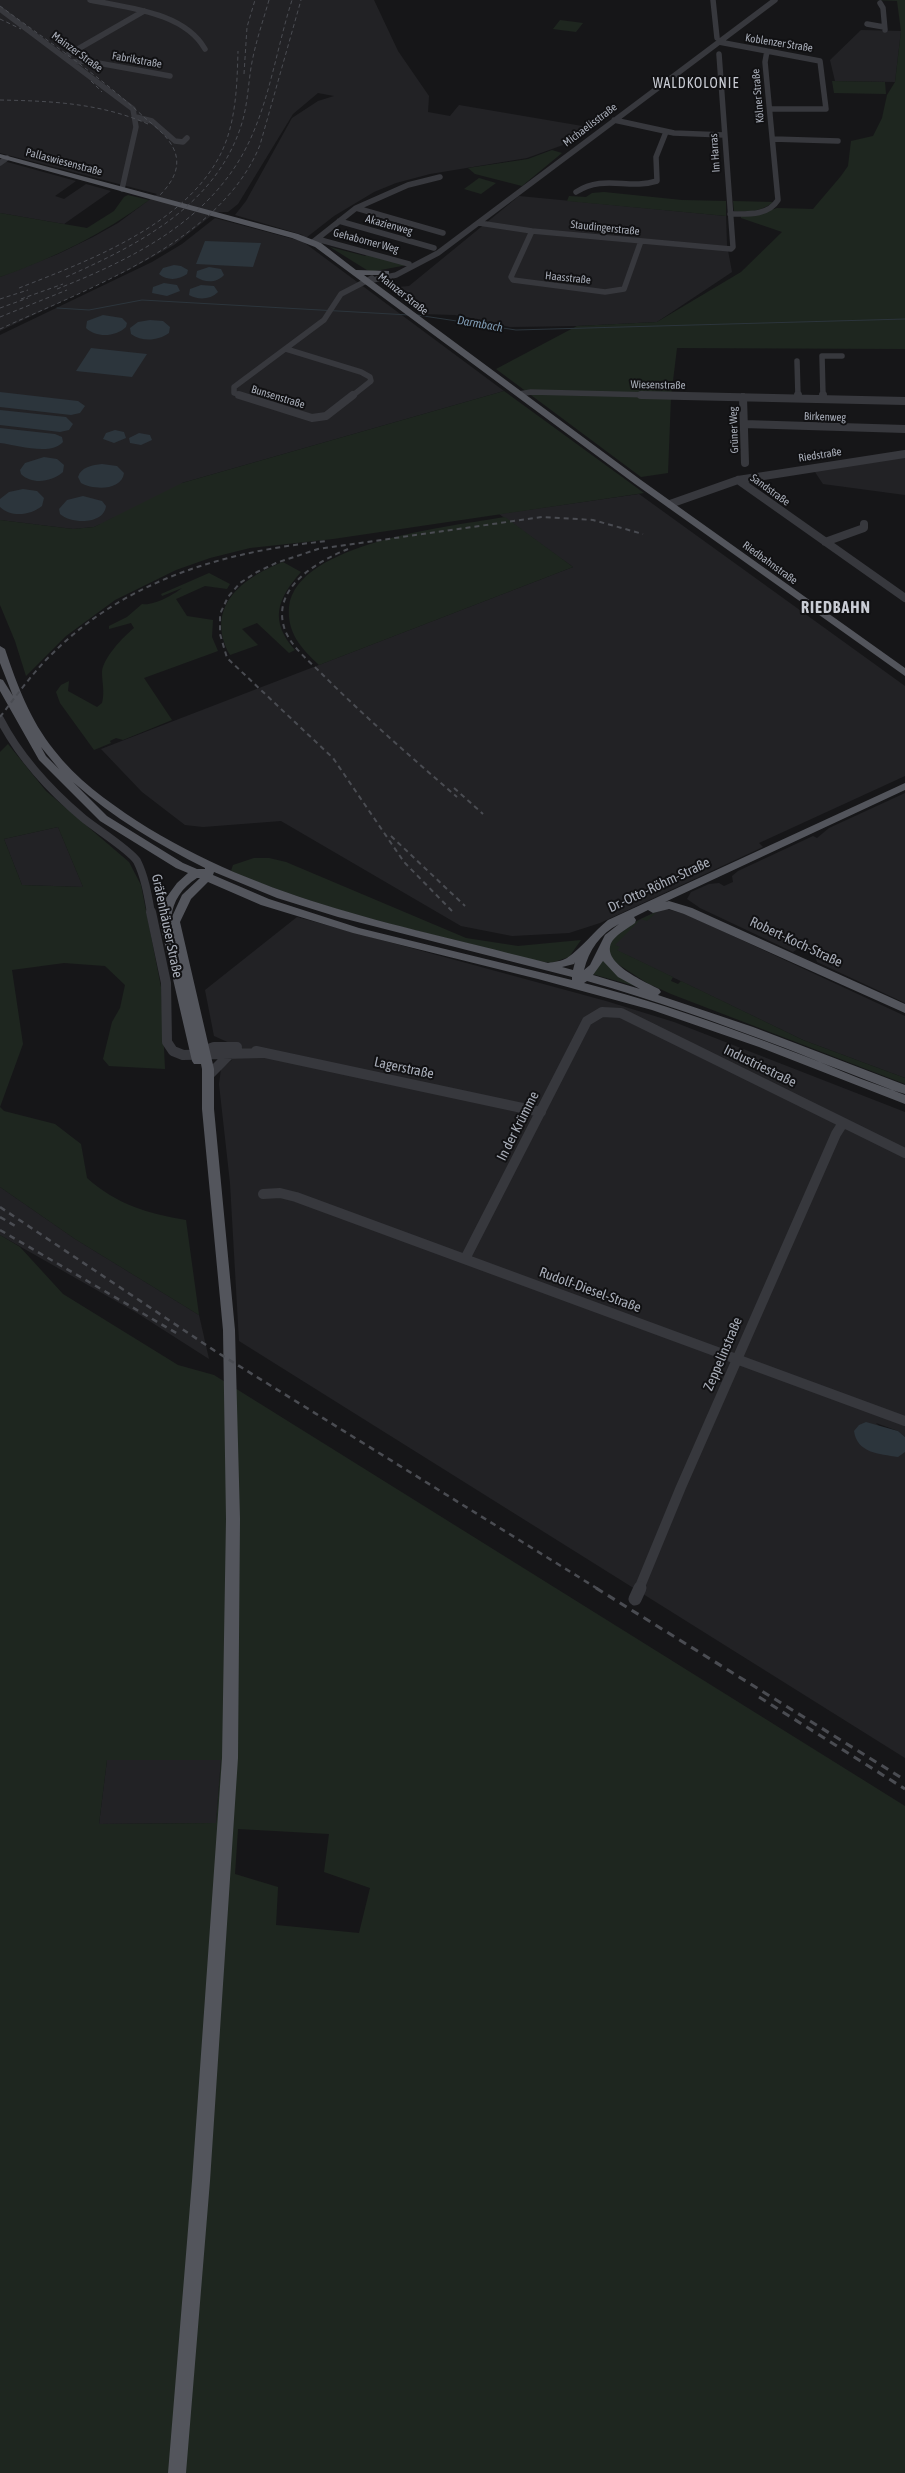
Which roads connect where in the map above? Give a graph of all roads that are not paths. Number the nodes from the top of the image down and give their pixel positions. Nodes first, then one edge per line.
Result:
1 (90, 0) edge
2 (712, 0) edge
3 (775, 0) edge
4 (880, 3) dead end
5 (0, 9) edge
6 (144, 11) junction
7 (867, 24) dead end
8 (718, 40) junction
9 (734, 46) junction
10 (205, 49) dead end
11 (706, 51) junction
12 (767, 51) junction
13 (719, 54) junction
14 (64, 57) junction
15 (71, 62) junction
16 (170, 76) dead end
17 (770, 109) junction
18 (136, 117) junction
19 (614, 120) junction
20 (666, 132) junction
21 (724, 135) junction
22 (773, 139) junction
23 (185, 140) dead end
24 (838, 141) dead end
25 (2, 159) edge
26 (440, 177) dead end
27 (122, 178) junction
28 (106, 185) junction
29 (122, 189) junction
30 (576, 192) dead end
31 (356, 208) junction
32 (730, 214) junction
33 (338, 221) junction
34 (479, 223) junction
35 (532, 230) junction
36 (443, 233) dead end
37 (315, 241) junction
38 (641, 241) junction
39 (434, 248) dead end
40 (731, 249) joint
41 (409, 264) dead end
42 (354, 271) junction
43 (387, 275) junction
44 (368, 281) junction
45 (380, 290) junction
46 (286, 350) junction
47 (842, 356) dead end
48 (797, 361) dead end
49 (519, 394) junction
50 (743, 397) junction
51 (798, 398) junction
52 (823, 399) junction
53 (905, 401) edge
54 (744, 424) junction
55 (905, 429) edge
56 (905, 454) edge
57 (745, 463) dead end
58 (738, 480) junction
59 (647, 489) joint
60 (670, 504) junction
61 (864, 524) dead end
62 (825, 542) junction
63 (905, 598) edge
64 (0, 649) edge
65 (905, 673) edge
66 (0, 682) edge
67 (0, 719) edge
68 (905, 786) edge
69 (165, 858) junction
70 (204, 873) junction
71 (178, 886) junction
72 (688, 887) junction
73 (673, 906) joint
74 (736, 931) junction
75 (605, 944) junction
76 (584, 950) junction
77 (547, 967) junction
78 (580, 978) junction
79 (684, 1006) junction
80 (905, 1009) edge
81 (600, 1012) joint
82 (200, 1025) junction
83 (234, 1050) junction
84 (202, 1053) junction
85 (208, 1076) junction
86 (905, 1090) edge
87 (905, 1100) edge
88 (208, 1109) junction
89 (541, 1112) junction
90 (843, 1123) junction
91 (905, 1153) edge
92 (263, 1194) dead end
93 (465, 1259) junction
94 (737, 1359) junction
95 (905, 1420) edge
96 (635, 1599) dead end
97 (177, 2473) edge

1 - 6 street
2 - 8 street
3 - 8 street, Michaelisstraße
4 - 7 street
5 - 14 street, Mainzer Straße
6 - 10 street
6 - 14 street
8 - 9 street, Koblenzer Straße
8 - 11 street, Michaelisstraße
9 - 12 street, Koblenzer Straße
9 - 13 street
11 - 13 street
11 - 19 street, Michaelisstraße
12 - 17 street, Kölner Straße
12 - 17 street, Koblenzer Straße
13 - 21 street, Im Harras
14 - 15 street, Mainzer Straße
15 - 16 street, Fabrikstraße
15 - 18 street, Mainzer Straße
17 - 22 street, Kölner Straße
18 - 23 street, Mainzer Straße
18 - 27 street
19 - 20 street
19 - 34 street, Michaelisstraße
20 - 21 street
20 - 30 street
21 - 32 street, Im Harras
22 - 24 street, Kölner Straße
22 - 32 street, Kölner Straße
25 - 28 main road, Pallaswiesenstraße
26 - 31 street, Akazienweg
27 - 28 street
27 - 29 street
28 - 29 main road, Pallaswiesenstraße
29 - 37 main road, Mainzer Straße
31 - 33 street, Akazienweg
31 - 36 street, Akazienweg
32 - 40 street, Im Harras
33 - 37 street, Akazienweg
33 - 39 street, Akazienweg
34 - 35 street, Staudingerstraße
34 - 43 street, Michaelisstraße
35 - 38 street, Staudingerstraße
35 - 38 street, Haasstraße
37 - 41 street, Gehaborner Weg
37 - 42 main road, Mainzer Straße
38 - 40 street, Staudingerstraße
42 - 43 main road
42 - 44 main road, Mainzer Straße
43 - 44 street, Michaelisstraße
43 - 45 street
44 - 45 main road, Mainzer Straße
44 - 46 street, Bunsenstraße
45 - 49 main road, Mainzer Straße
46 - 46 street, Bunsenstraße
47 - 52 street
48 - 51 street
49 - 50 street, Wiesenstraße
49 - 59 main road, Mainzer Straße
50 - 51 street, Wiesenstraße
50 - 54 street, Grüner Weg
51 - 52 street, Wiesenstraße
52 - 53 street, Wiesenstraße
54 - 55 street, Birkenweg
54 - 57 street, Grüner Weg
56 - 58 street, Riedstraße
58 - 60 street, Sandstraße
58 - 62 street, Sandstraße
59 - 60 main road, Riedbahnstraße
60 - 65 main road, Riedbahnstraße
61 - 62 street
62 - 63 street, Sandstraße
64 - 70 main road
66 - 69 main road
67 - 84 street, Gräfenhäuser Straße
68 - 72 main road, Dr.-Otto-Röhm-Straße
69 - 70 main road
69 - 71 main road
70 - 71 main road
70 - 77 main road
70 - 78 main road
70 - 82 main road
71 - 84 main road
72 - 74 main road
72 - 76 main road, Dr.-Otto-Röhm-Straße
73 - 74 main road, Robert-Koch-Straße
73 - 75 main road, Dr.-Otto-Röhm-Straße
74 - 80 main road, Robert-Koch-Straße
75 - 78 main road, Dr.-Otto-Röhm-Straße
75 - 79 main road
76 - 77 main road
76 - 78 main road, Dr.-Otto-Röhm-Straße
77 - 78 main road
78 - 79 main road
78 - 87 main road
79 - 86 main road
81 - 89 street, In der Krümme
81 - 90 street, Industriestraße
82 - 83 street
82 - 84 main road
83 - 84 street, Lagerstraße
83 - 85 street
83 - 89 street, Lagerstraße
84 - 85 main road
84 - 88 main road
85 - 88 main road
88 - 97 main road
89 - 93 street, In der Krümme
90 - 91 street, Industriestraße
90 - 94 street, Zeppelinstraße
92 - 93 street, Rudolf-Diesel-Straße
93 - 94 street, Rudolf-Diesel-Straße
94 - 95 street, Rudolf-Diesel-Straße
94 - 96 street, Zeppelinstraße

